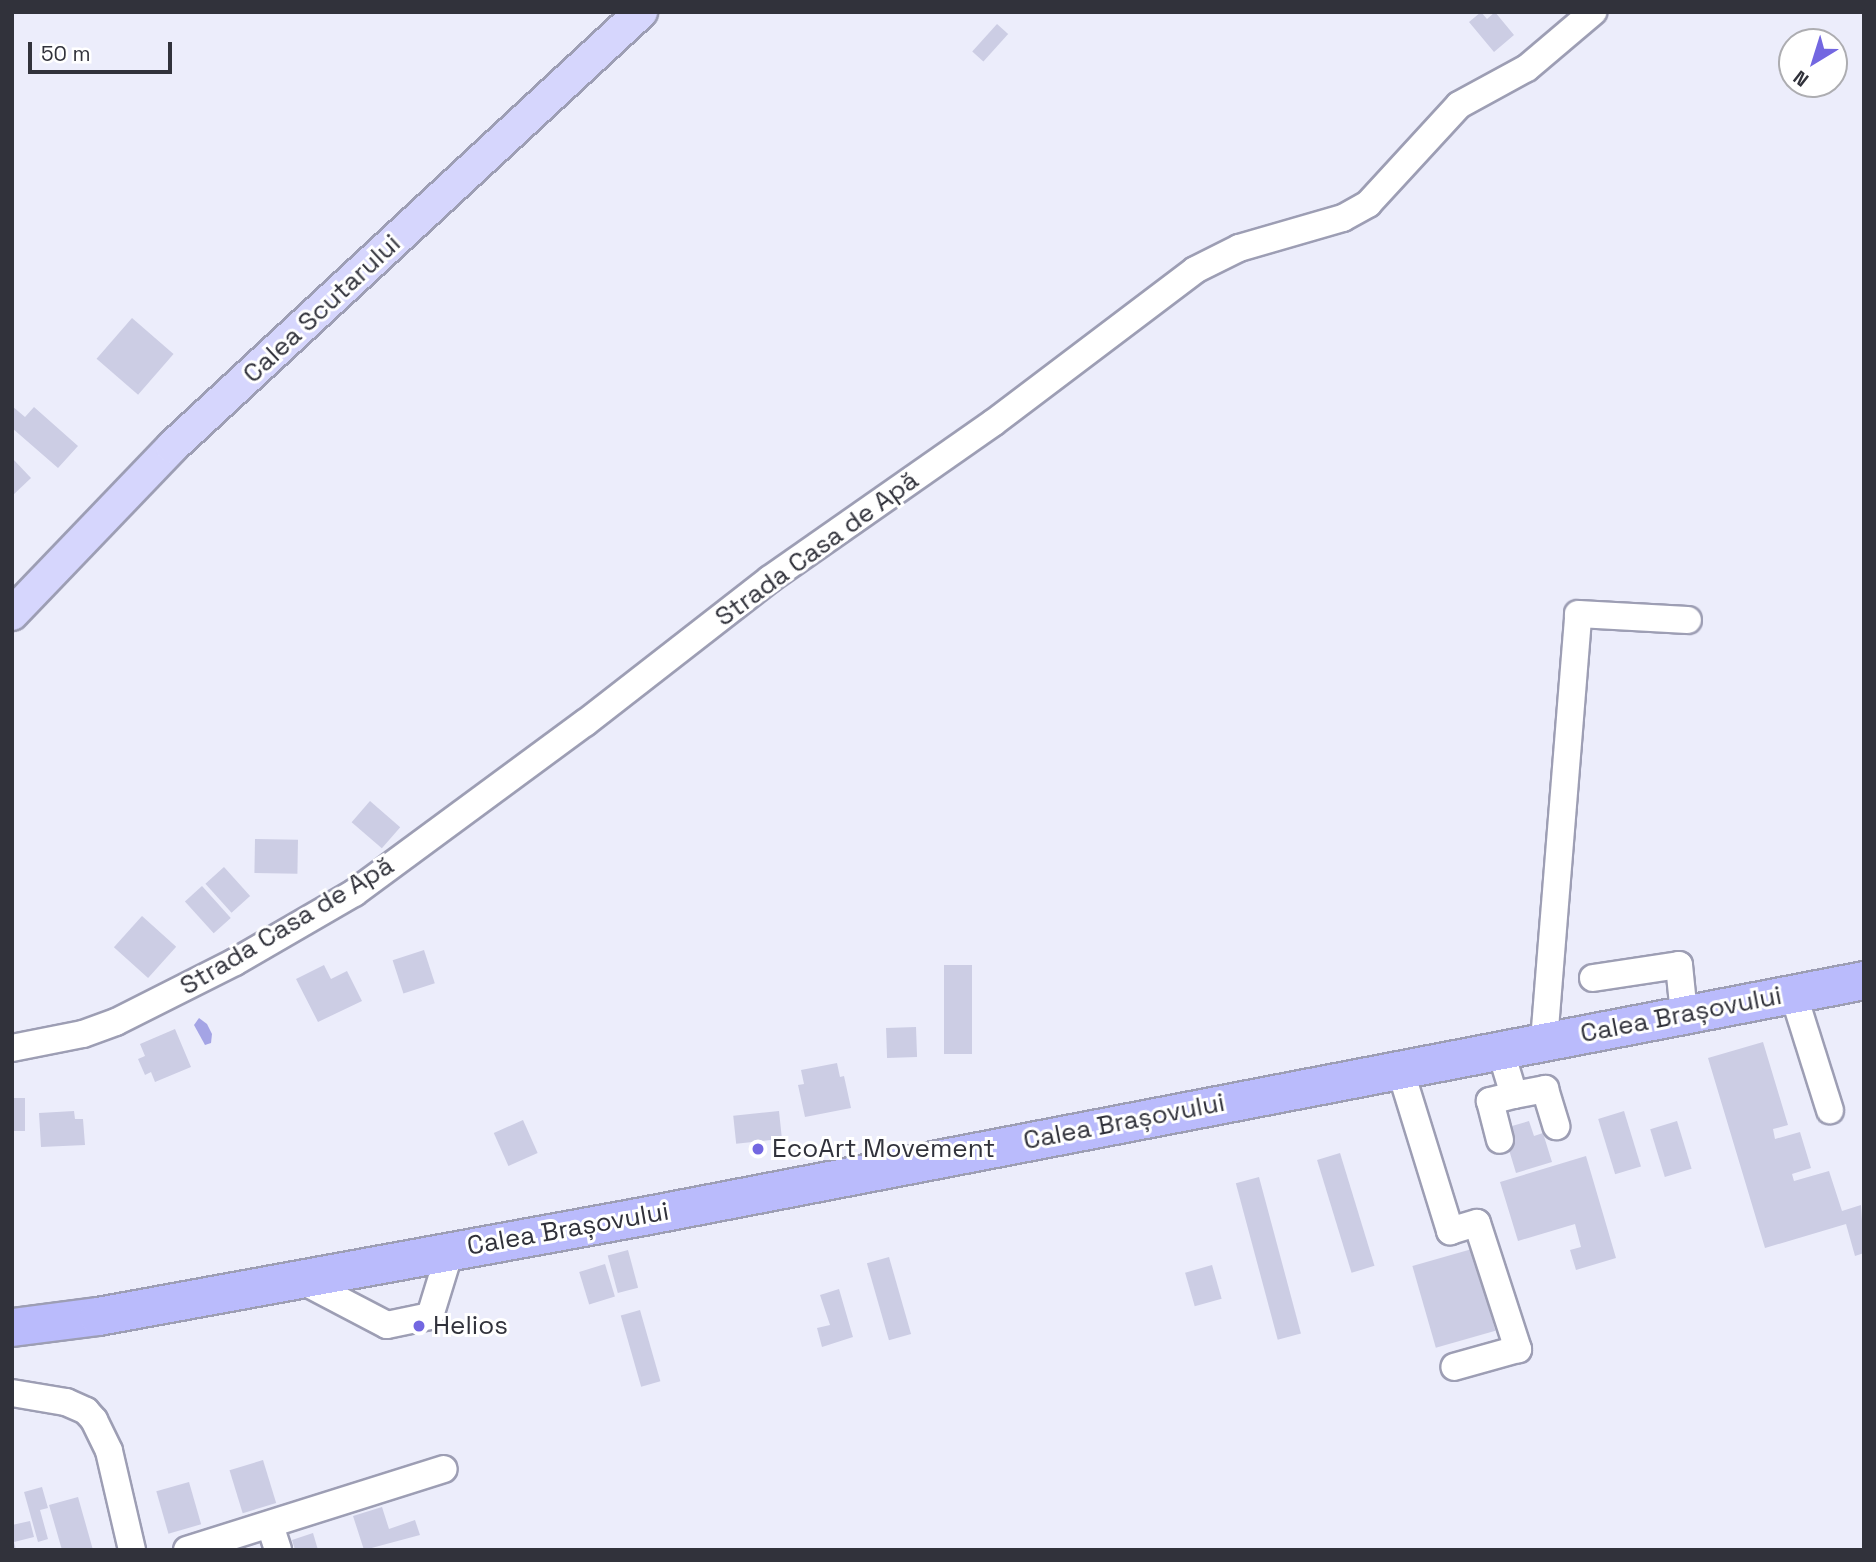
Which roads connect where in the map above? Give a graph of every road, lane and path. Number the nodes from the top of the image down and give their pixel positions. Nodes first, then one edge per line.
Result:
1 (641, 12) edge
2 (1593, 12) edge
3 (12, 614) edge
4 (1688, 620) dead end
5 (1593, 978) dead end
6 (1864, 980) edge
7 (1793, 993) junction
8 (1684, 1014) junction
9 (1544, 1041) junction
10 (12, 1048) edge
11 (1500, 1049) junction
12 (1400, 1069) junction
13 (1514, 1095) junction
14 (1830, 1110) dead end
15 (1556, 1126) dead end
16 (1500, 1140) dead end
17 (450, 1251) junction
18 (299, 1279) junction
19 (12, 1327) edge
20 (1454, 1367) dead end
21 (12, 1393) edge
22 (444, 1469) dead end
23 (270, 1525) junction
24 (132, 1550) edge
25 (187, 1550) edge
26 (278, 1550) edge

1 - 3 main road, Calea Scutarului
2 - 10 street, Strada Casa de Apă
4 - 9 street
5 - 8 street
6 - 7 highway, Calea Brașovului
7 - 8 highway, Calea Brașovului
7 - 14 street
8 - 9 highway, Calea Brașovului
9 - 11 highway, Calea Brașovului
11 - 12 highway, Calea Brașovului
11 - 13 street
12 - 17 highway, Calea Brașovului
12 - 20 street
13 - 15 street
13 - 16 street
17 - 18 highway, Calea Brașovului
17 - 18 street
18 - 19 highway, Calea Brașovului
21 - 24 street
22 - 23 street
23 - 25 street
23 - 26 street

